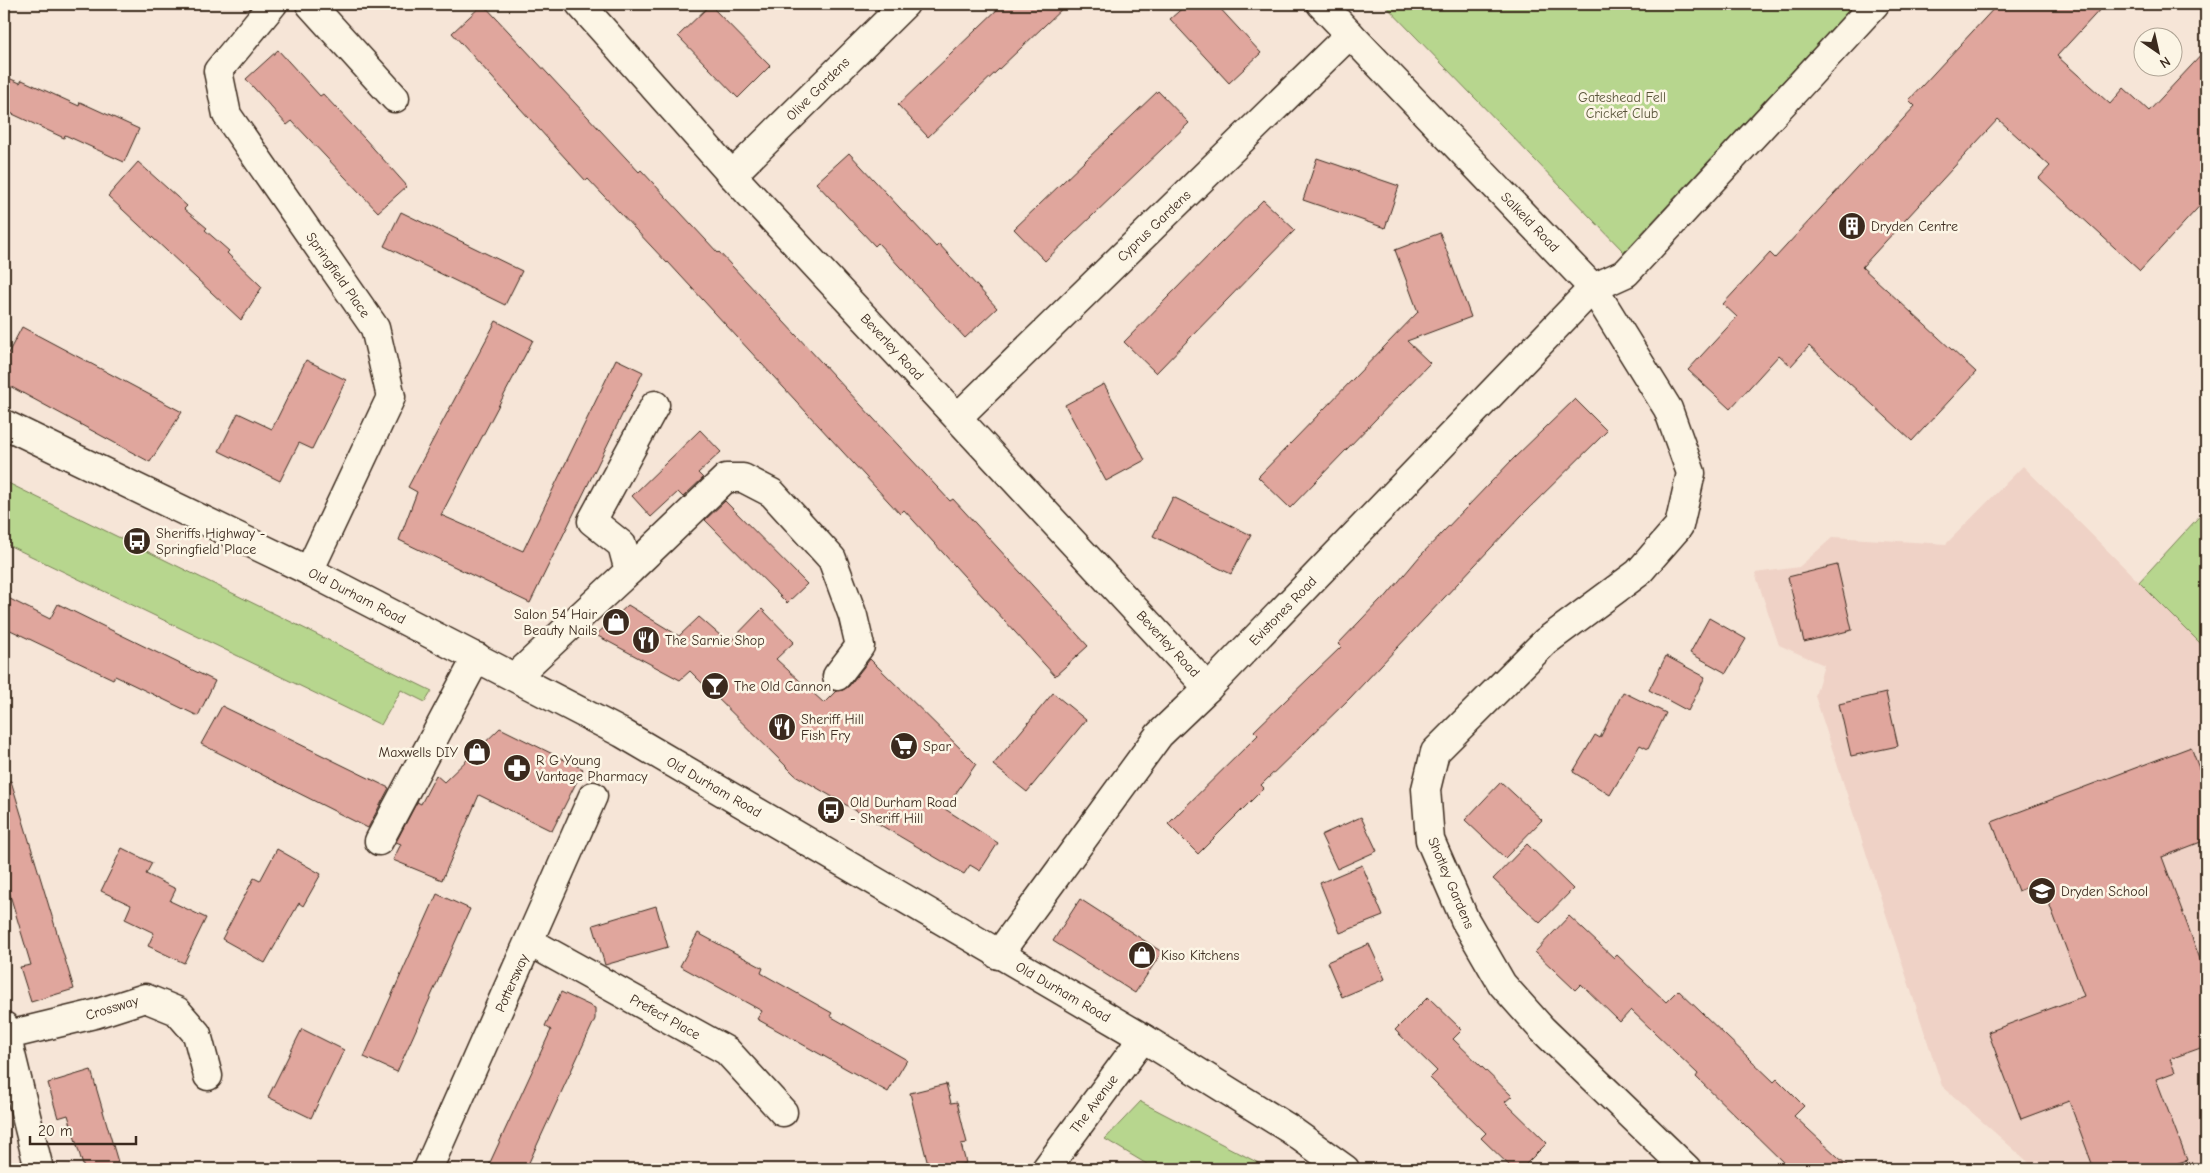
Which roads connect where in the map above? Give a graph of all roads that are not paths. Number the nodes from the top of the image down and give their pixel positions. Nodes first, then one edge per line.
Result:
1 (273, 4) edge
2 (310, 4) edge
3 (580, 4) edge
4 (905, 4) edge
5 (1321, 4) edge
6 (1875, 4) edge
7 (1350, 34) junction
8 (395, 98) dead end
9 (732, 175) junction
10 (1593, 288) junction
11 (655, 404) dead end
12 (958, 417) junction
13 (4, 424) edge
14 (1690, 473) joint
15 (309, 570) junction
16 (629, 571) junction
17 (476, 658) junction
18 (838, 676) dead end
19 (515, 678) junction
20 (1208, 688) junction
21 (594, 796) dead end
22 (379, 841) dead end
23 (530, 942) junction
24 (998, 955) junction
25 (5, 1033) edge
26 (1143, 1038) junction
27 (208, 1076) dead end
28 (783, 1112) dead end
29 (39, 1169) edge
30 (428, 1169) edge
31 (1046, 1169) edge
32 (1345, 1169) edge
33 (1687, 1169) edge

1 - 15 street, Springfield Place
2 - 8 street
3 - 9 street, Beverley Road
4 - 9 street, Olive Gardens
5 - 7 street, Salkeld Road
6 - 10 street
7 - 10 street, Salkeld Road
7 - 12 street, Cyprus Gardens
9 - 12 street, Beverley Road
10 - 14 street, Salkeld Road
10 - 20 street, Evistones Road
11 - 16 street
12 - 20 street, Beverley Road
13 - 15 street, Old Durham Road
14 - 33 street, Shotley Gardens
15 - 17 street, Old Durham Road
16 - 18 street
16 - 19 street
17 - 19 street, Old Durham Road
17 - 22 street
19 - 24 street, Old Durham Road
20 - 24 street, Evistones Road
21 - 23 street, Pottersway
23 - 28 street, Prefect Place
23 - 30 street, Pottersway
24 - 26 street, Old Durham Road
25 - 27 street, Crossway
25 - 29 street
26 - 31 street, The Avenue
26 - 32 street, Old Durham Road

